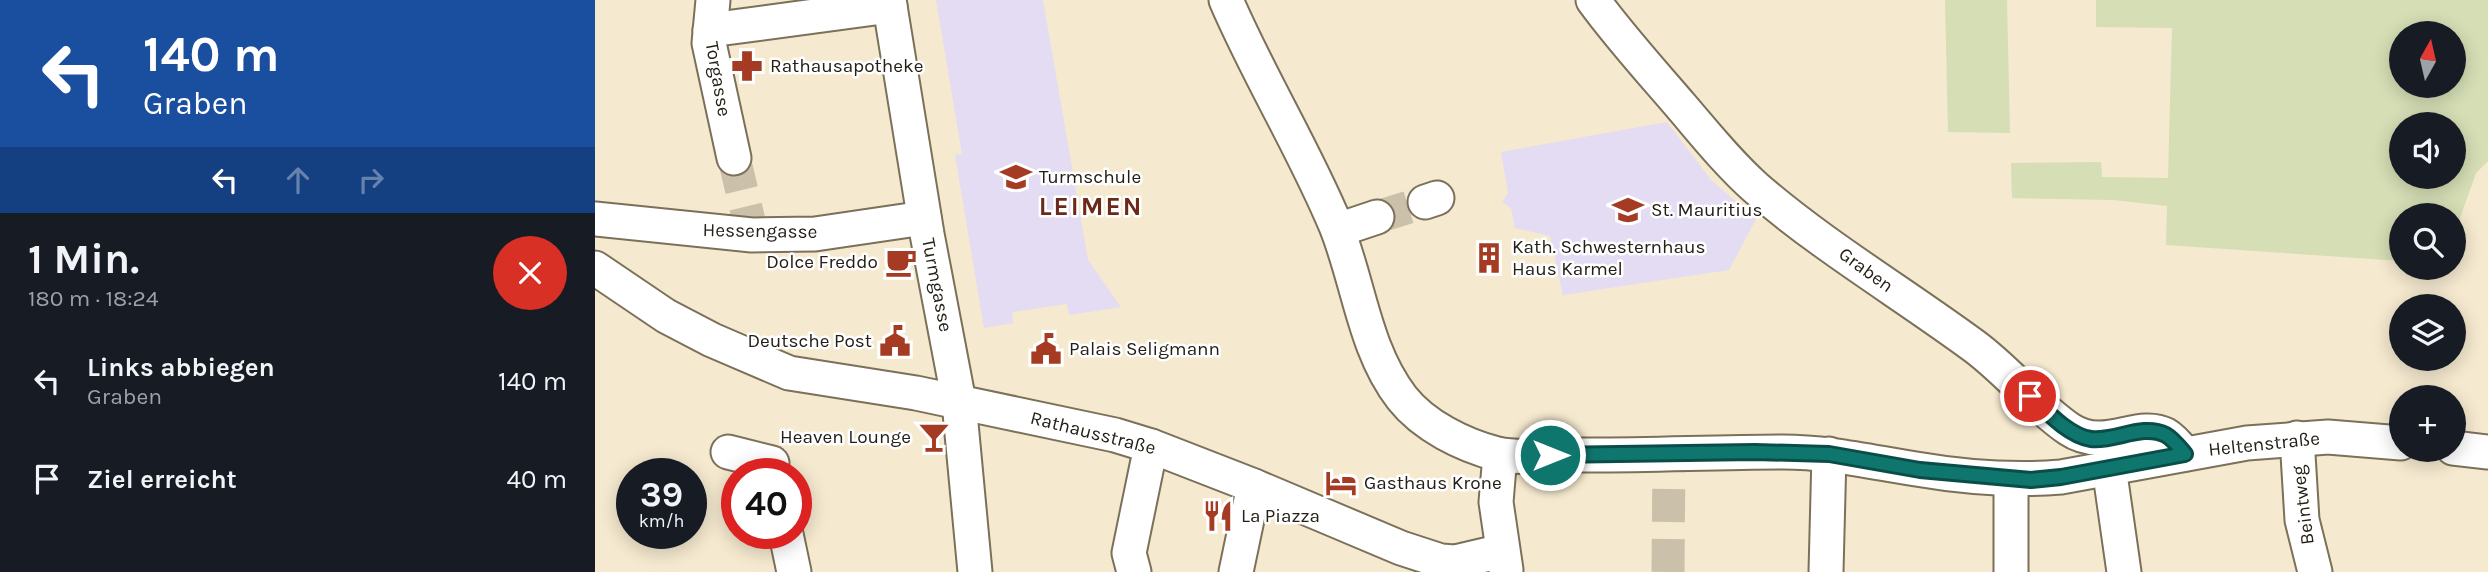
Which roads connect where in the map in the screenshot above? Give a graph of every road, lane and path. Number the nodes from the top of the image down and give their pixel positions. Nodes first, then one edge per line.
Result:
1 (1226, 0) edge
2 (1593, 0) edge
3 (890, 3) edge
4 (712, 15) edge
5 (734, 158) tunnel mouth
6 (1377, 217) tunnel mouth
7 (924, 218) junction
8 (595, 219) edge
9 (1338, 230) junction
10 (595, 268) edge
11 (959, 402) junction
12 (2297, 438) junction
13 (2389, 442) edge
14 (1151, 446) junction
15 (2466, 449) edge
16 (727, 452) dead end
17 (2488, 452) edge
18 (1829, 454) junction
19 (2185, 454) junction
20 (1500, 455) junction
21 (752, 458) edge
22 (2109, 467) junction
23 (2011, 479) junction
24 (1254, 486) junction
25 (789, 549) edge
26 (1504, 561) edge
27 (794, 572) edge
28 (975, 572) edge
29 (1134, 572) edge
30 (1236, 572) edge
31 (1826, 572) edge
32 (2011, 572) edge
33 (2125, 572) edge
34 (2315, 572) edge

1 - 9 street, Heltenstraße
2 - 19 street, Graben
3 - 4 street
3 - 7 street, Turmgasse
4 - 5 street, Torgasse
6 - 9 street
7 - 8 street, Hessengasse
7 - 11 street, Turmgasse
9 - 20 street, Heltenstraße
10 - 11 street, Rathausstraße
11 - 14 street, Rathausstraße
11 - 28 street, Turmgasse
12 - 13 street, Heltenstraße
12 - 19 street, Heltenstraße
12 - 34 street, Beintweg
14 - 24 street, Rathausstraße
14 - 29 street
15 - 17 street
16 - 21 street
18 - 20 street, Heltenstraße
18 - 23 street, Heltenstraße
18 - 31 street
19 - 22 street, Heltenstraße
20 - 26 street, Rathausstraße
22 - 23 street, Heltenstraße
22 - 33 street
23 - 32 street
24 - 26 street, Rathausstraße
24 - 30 street
25 - 27 street

